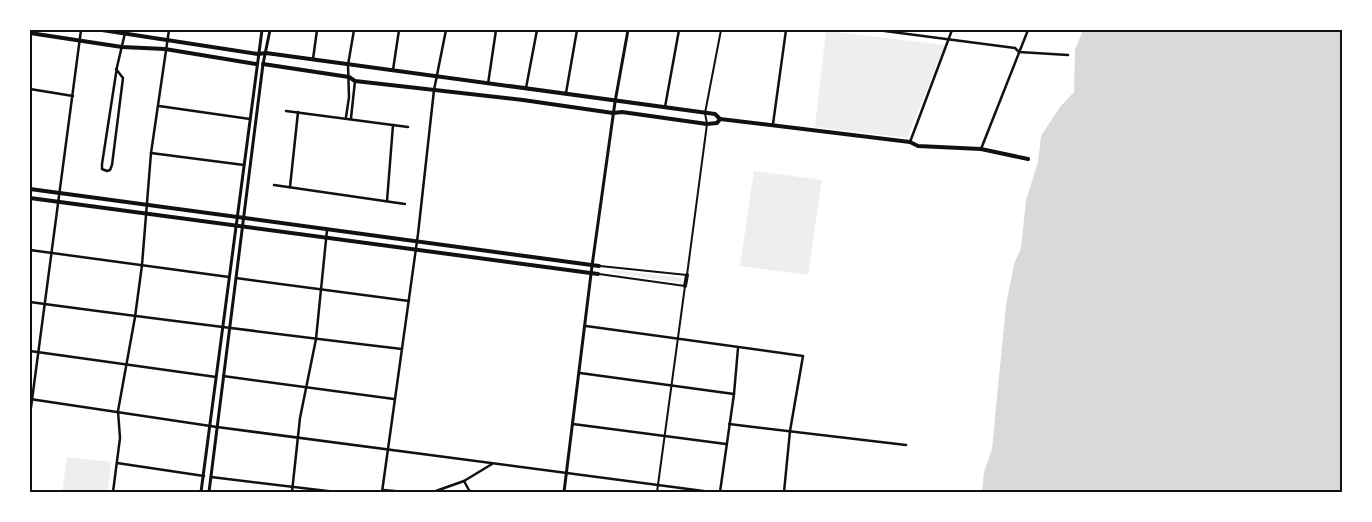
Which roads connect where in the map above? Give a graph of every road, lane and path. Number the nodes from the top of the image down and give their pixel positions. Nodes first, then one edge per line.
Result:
1 (81, 30) edge
2 (102, 30) edge
3 (168, 30) edge
4 (262, 30) edge
5 (270, 30) edge
6 (316, 30) edge
7 (354, 30) edge
8 (399, 30) edge
9 (446, 30) edge
10 (496, 30) edge
11 (537, 30) edge
12 (577, 30) edge
13 (628, 30) edge
14 (679, 30) edge
15 (721, 30) edge
16 (786, 30) edge
17 (877, 30) edge
18 (952, 30) edge
19 (1028, 30) edge
20 (906, 32) edge
21 (30, 33) edge
22 (125, 33) junction
23 (166, 40) junction
24 (948, 40) junction
25 (80, 41) junction
26 (122, 47) junction
27 (165, 49) junction
28 (1019, 52) junction
29 (266, 53) junction
30 (258, 54) junction
31 (1068, 55) dead end
32 (313, 61) junction
33 (256, 64) junction
34 (263, 64) junction
35 (348, 65) junction
36 (116, 69) junction
37 (393, 71) junction
38 (349, 77) junction
39 (438, 78) junction
40 (355, 80) junction
41 (488, 84) junction
42 (526, 88) junction
43 (30, 90) edge
44 (434, 90) junction
45 (566, 94) junction
46 (72, 96) junction
47 (523, 100) junction
48 (615, 102) junction
49 (159, 106) junction
50 (665, 107) junction
51 (286, 111) dead end
52 (298, 112) junction
53 (613, 113) junction
54 (705, 113) junction
55 (346, 118) junction
56 (352, 118) junction
57 (250, 119) junction
58 (720, 119) junction
59 (707, 124) junction
60 (773, 124) junction
61 (394, 125) junction
62 (408, 127) dead end
63 (910, 142) junction
64 (981, 149) junction
65 (151, 153) junction
66 (1028, 160) dead end
67 (244, 165) junction
68 (274, 185) dead end
69 (290, 187) junction
70 (30, 189) edge
71 (58, 193) junction
72 (30, 198) edge
73 (387, 201) junction
74 (57, 202) junction
75 (405, 204) dead end
76 (147, 206) junction
77 (146, 214) junction
78 (237, 218) junction
79 (243, 219) junction
80 (236, 227) junction
81 (242, 228) junction
82 (327, 230) junction
83 (326, 239) junction
84 (417, 242) junction
85 (30, 250) edge
86 (416, 250) junction
87 (51, 253) junction
88 (501, 254) junction
89 (500, 262) junction
90 (142, 265) junction
91 (592, 266) junction
92 (599, 266) joint
93 (598, 274) joint
94 (591, 275) junction
95 (687, 275) junction
96 (230, 277) junction
97 (236, 278) junction
98 (685, 286) junction
99 (320, 288) junction
100 (409, 301) junction
101 (30, 302) edge
102 (44, 304) junction
103 (135, 317) junction
104 (223, 326) junction
105 (586, 326) junction
106 (230, 328) junction
107 (678, 337) junction
108 (316, 338) junction
109 (738, 348) junction
110 (402, 349) junction
111 (30, 351) edge
112 (37, 352) junction
113 (125, 363) junction
114 (580, 373) junction
115 (224, 376) junction
116 (216, 377) junction
117 (671, 386) junction
118 (306, 388) junction
119 (734, 394) junction
120 (31, 399) edge
121 (394, 399) junction
122 (118, 411) junction
123 (30, 415) edge
124 (574, 424) junction
125 (729, 424) junction
126 (210, 426) junction
127 (217, 427) junction
128 (790, 431) junction
129 (664, 436) junction
130 (298, 437) junction
131 (726, 444) junction
132 (906, 445) dead end
133 (388, 448) junction
134 (117, 463) junction
135 (493, 463) junction
136 (567, 472) junction
137 (204, 476) junction
138 (211, 477) junction
139 (464, 481) junction
140 (292, 486) junction
141 (658, 486) junction
142 (382, 491) edge
143 (113, 492) edge
144 (201, 492) edge
145 (209, 492) edge
146 (292, 492) edge
147 (336, 492) edge
148 (406, 492) edge
149 (433, 492) edge
150 (470, 492) edge
151 (564, 492) edge
152 (657, 492) edge
153 (711, 492) edge
154 (720, 492) edge
155 (784, 492) edge

1 - 25 street
2 - 22 main road
3 - 23 street
4 - 30 street
5 - 29 street
6 - 32 street
7 - 35 street
8 - 37 street
9 - 39 street
10 - 41 street
11 - 42 street
12 - 45 street
13 - 48 street
14 - 50 street
15 - 54 street
16 - 60 street
17 - 20 street
18 - 24 street
19 - 28 street
20 - 24 street
21 - 25 main road
22 - 23 main road
22 - 26 street
23 - 27 street
23 - 30 main road
24 - 28 street
24 - 63 street
25 - 26 main road
25 - 46 street
26 - 27 main road
26 - 36 street
27 - 33 main road
27 - 49 street
28 - 31 street
28 - 64 street
29 - 30 main road
29 - 32 main road
29 - 34 street
30 - 33 street
32 - 35 main road
33 - 34 street
33 - 57 street
34 - 38 main road
34 - 79 street
35 - 37 main road
35 - 38 street
36 - 36 street
37 - 39 main road
38 - 40 main road
38 - 55 street
39 - 41 main road
39 - 44 street
40 - 44 main road
40 - 56 street
41 - 42 main road
42 - 45 main road
42 - 47 main road
43 - 46 street
44 - 47 main road
44 - 84 street
45 - 48 main road
46 - 71 street
47 - 53 main road
48 - 50 main road
48 - 53 street
49 - 57 street
49 - 65 street
50 - 54 main road
51 - 52 street
52 - 55 street
52 - 69 street
53 - 59 main road
53 - 91 street
54 - 58 main road
54 - 59 street
55 - 56 street
56 - 61 street
57 - 67 street
58 - 59 main road
58 - 60 main road
59 - 95 street
60 - 63 main road
61 - 62 street
61 - 73 street
63 - 64 main road
64 - 66 main road
65 - 67 street
65 - 76 street
67 - 78 street
68 - 69 street
69 - 73 street
70 - 71 main road
71 - 74 street
71 - 76 main road
72 - 74 main road
73 - 75 street
74 - 77 main road
74 - 87 street
76 - 77 street
76 - 78 main road
77 - 80 main road
77 - 90 street
78 - 79 main road
78 - 80 street
79 - 81 street
79 - 82 main road
80 - 81 main road
80 - 96 street
81 - 83 main road
81 - 97 street
82 - 83 street
82 - 84 main road
83 - 86 main road
83 - 99 street
84 - 86 street
84 - 88 main road
85 - 87 street
86 - 89 main road
86 - 100 street
87 - 90 street
87 - 102 street
88 - 89 main road
88 - 91 main road
89 - 94 main road
90 - 96 street
90 - 103 street
91 - 92 main road
91 - 94 street
92 - 95 street
93 - 94 main road
93 - 98 street
94 - 105 street
95 - 98 main road
96 - 104 street
97 - 99 street
97 - 106 street
98 - 107 street
99 - 100 street
99 - 108 street
100 - 110 street
101 - 102 street
102 - 103 street
102 - 112 street
103 - 104 street
103 - 113 street
104 - 106 street
104 - 116 street
105 - 107 street
105 - 114 street
106 - 108 street
106 - 115 street
107 - 109 street
107 - 117 street
108 - 110 street
108 - 118 street
109 - 119 street
109 - 128 street
110 - 121 street
111 - 112 street
112 - 113 street
112 - 120 street
113 - 116 street
113 - 122 street
114 - 117 street
114 - 124 street
115 - 118 street
115 - 127 street
116 - 126 street
117 - 119 street
117 - 129 street
118 - 121 street
118 - 130 street
119 - 125 street
120 - 122 street
120 - 123 street
121 - 133 street
122 - 126 street
122 - 134 street
124 - 129 street
124 - 136 street
125 - 128 street
125 - 131 street
126 - 127 street
126 - 137 street
127 - 130 street
127 - 138 street
128 - 132 street
128 - 155 street
129 - 131 street
129 - 141 street
130 - 133 street
130 - 140 street
131 - 154 street
133 - 135 street
133 - 142 street
134 - 137 street
134 - 143 street
135 - 136 street
135 - 139 street
136 - 141 street
136 - 151 street
137 - 144 street
138 - 140 street
138 - 145 street
139 - 149 street
139 - 150 street
140 - 146 street
140 - 147 street
141 - 152 street
141 - 153 street
142 - 148 street

